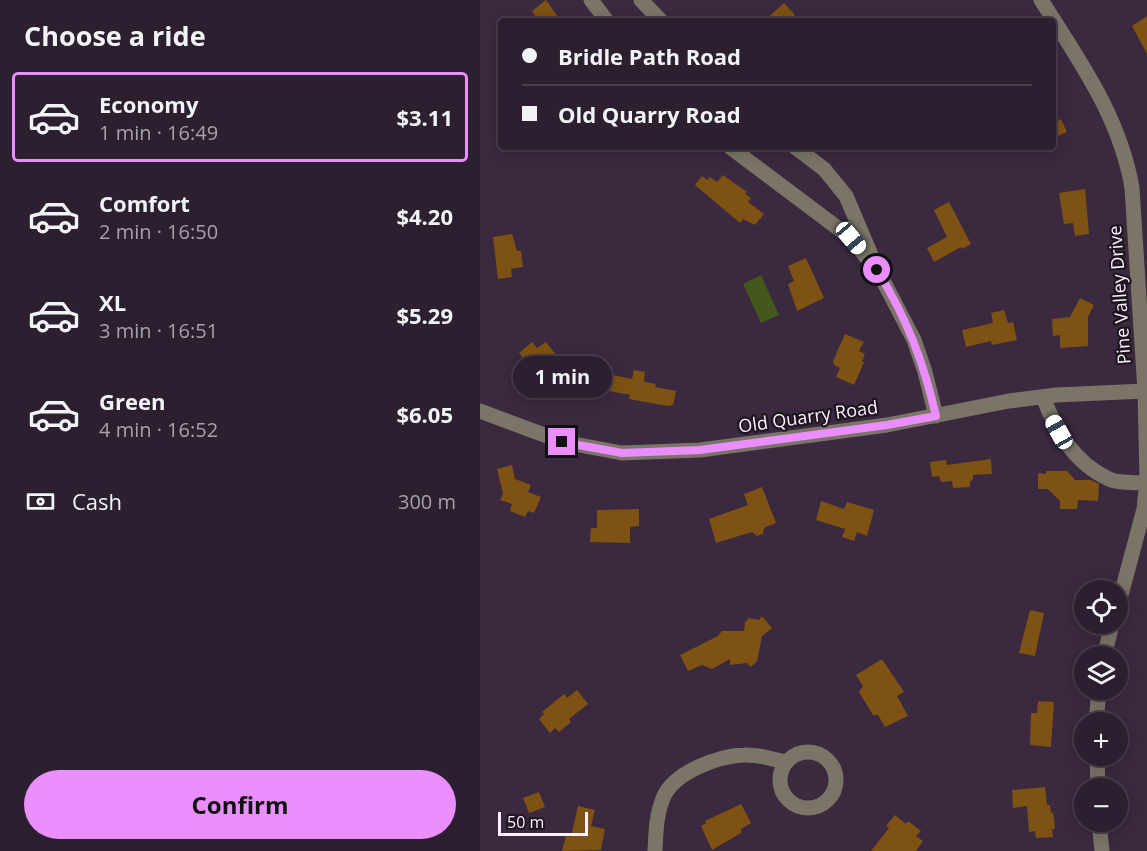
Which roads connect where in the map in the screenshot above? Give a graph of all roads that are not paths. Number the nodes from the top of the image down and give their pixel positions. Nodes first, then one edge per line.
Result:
1 (591, 0) edge
2 (641, 0) edge
3 (1041, 0) edge
4 (605, 18) edge
5 (658, 18) edge
6 (1052, 18) edge
7 (1056, 24) edge
8 (734, 150) edge
9 (799, 150) edge
10 (877, 270) junction
11 (1145, 391) junction
12 (1043, 397) junction
13 (480, 411) edge
14 (936, 416) junction
15 (1147, 483) edge
16 (1125, 580) edge
17 (785, 762) dead end
18 (1101, 832) edge
19 (656, 851) edge
20 (1102, 851) edge

1 - 4 street
2 - 5 street
3 - 6 street, Pine Valley Drive
7 - 11 street, Pine Valley Drive
8 - 10 street
9 - 10 street
10 - 14 street
11 - 12 street, Old Quarry Road
11 - 15 street, Pine Valley Drive
12 - 14 street, Old Quarry Road
12 - 15 street
13 - 14 street, Old Quarry Road
15 - 16 street, Pine Valley Drive
17 - 19 street
18 - 20 street

